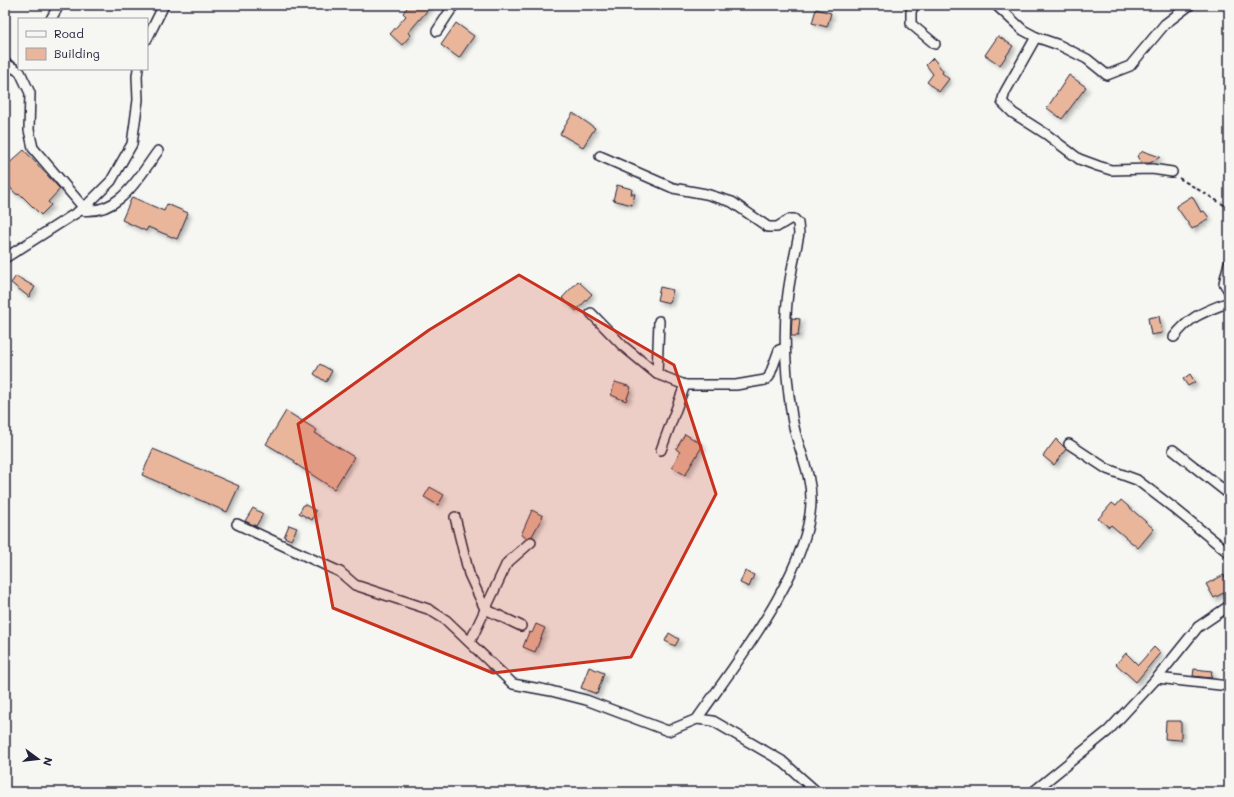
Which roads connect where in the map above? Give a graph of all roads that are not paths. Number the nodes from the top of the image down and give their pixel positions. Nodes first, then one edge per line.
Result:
1 (59, 5) edge
2 (164, 5) edge
3 (454, 5) edge
4 (914, 5) edge
5 (996, 5) edge
6 (1190, 5) edge
7 (52, 18) edge
8 (436, 31) dead end
9 (148, 37) edge
10 (1036, 37) junction
11 (935, 44) dead end
12 (5, 63) edge
13 (18, 70) edge
14 (138, 70) edge
15 (20, 71) edge
16 (158, 151) dead end
17 (600, 156) dead end
18 (1172, 172) road end
19 (82, 209) junction
20 (5, 258) edge
21 (1229, 263) edge
22 (1229, 291) edge
23 (1229, 302) edge
24 (590, 312) dead end
25 (659, 321) dead end
26 (1174, 338) dead end
27 (785, 348) junction
28 (657, 374) junction
29 (685, 385) junction
30 (1069, 444) dead end
31 (661, 450) dead end
32 (1173, 450) dead end
33 (1229, 494) edge
34 (455, 517) dead end
35 (237, 524) dead end
36 (531, 542) dead end
37 (1229, 553) edge
38 (1229, 606) edge
39 (485, 609) junction
40 (521, 626) dead end
41 (470, 642) junction
42 (1158, 678) junction
43 (1229, 686) edge
44 (697, 719) junction
45 (817, 792) edge
46 (1033, 792) edge

1 - 7 street
2 - 9 street
3 - 8 street
4 - 11 street
5 - 10 street
6 - 10 street
10 - 18 street
12 - 13 street
14 - 19 street
15 - 19 street
16 - 19 street
17 - 27 street
19 - 20 street
21 - 22 street
23 - 26 street
24 - 28 street
25 - 28 street
27 - 29 street
27 - 44 street
28 - 29 street
29 - 31 street
30 - 37 street
32 - 33 street
34 - 39 street
35 - 41 street
36 - 39 street
38 - 42 street
39 - 40 street
39 - 41 street
41 - 44 street
42 - 43 street
42 - 46 street
44 - 45 street

